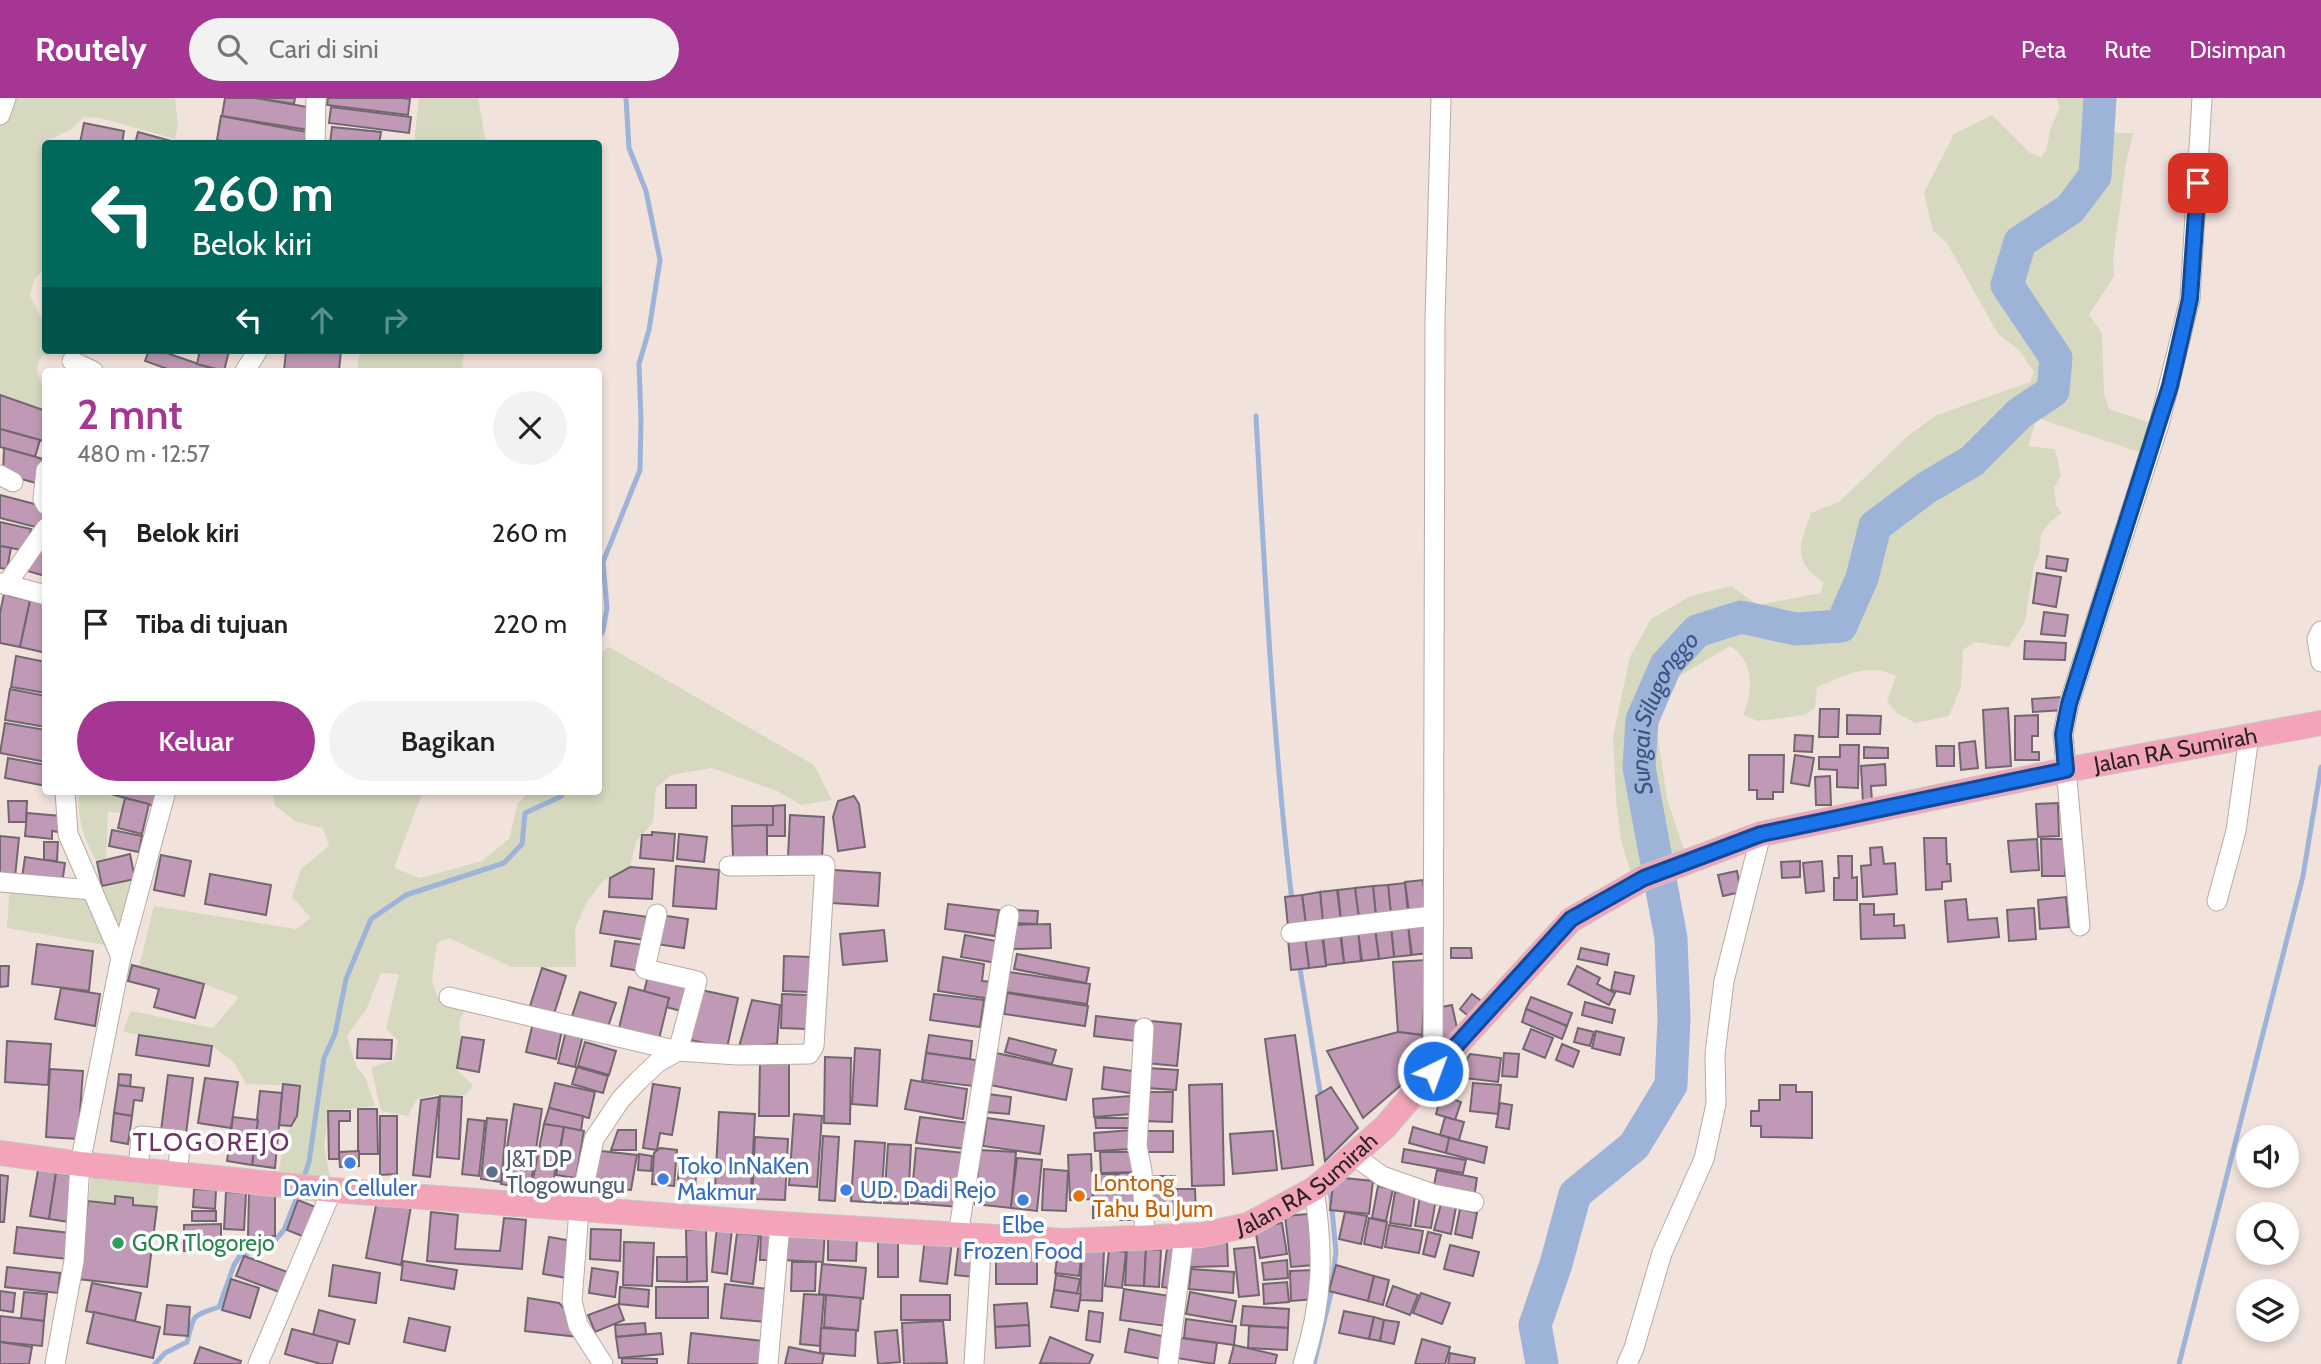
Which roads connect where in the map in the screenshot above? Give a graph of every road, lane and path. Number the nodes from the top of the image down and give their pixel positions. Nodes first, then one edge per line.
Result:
1 (6, 98) edge
2 (316, 98) edge
3 (1441, 98) edge
4 (2202, 98) edge
5 (0, 115) edge
6 (315, 140) edge
7 (72, 361) dead end
8 (87, 368) edge
9 (42, 533) edge
10 (3, 584) edge
11 (42, 595) edge
12 (2321, 631) edge
13 (2321, 662) edge
14 (2321, 723) edge
15 (2249, 736) junction
16 (2066, 770) junction
17 (65, 795) edge
18 (165, 795) edge
19 (1761, 834) junction
20 (729, 866) dead end
21 (0, 882) edge
22 (93, 890) junction
23 (2217, 901) dead end
24 (657, 914) dead end
25 (1009, 915) dead end
26 (1432, 916) junction
27 (2080, 926) dead end
28 (1291, 933) dead end
29 (121, 957) junction
30 (449, 997) dead end
31 (1144, 1028) dead end
32 (678, 1051) junction
33 (1433, 1071) junction
34 (0, 1153) edge
35 (1353, 1156) junction
36 (80, 1164) junction
37 (138, 1170) junction
38 (177, 1174) junction
39 (1318, 1185) junction
40 (312, 1188) junction
41 (1474, 1202) dead end
42 (579, 1210) junction
43 (780, 1224) junction
44 (970, 1236) junction
45 (1184, 1237) junction
46 (1145, 1239) junction
47 (55, 1364) edge
48 (258, 1364) edge
49 (603, 1364) edge
50 (768, 1364) edge
51 (974, 1364) edge
52 (1168, 1364) edge
53 (1303, 1364) edge
54 (1627, 1364) edge

1 - 5 street
2 - 6 street
3 - 26 street
4 - 16 street
7 - 8 street
9 - 10 street
10 - 11 street
12 - 13 street
14 - 15 main road, Jalan RA Sumirah
15 - 16 main road, Jalan RA Sumirah
15 - 23 street
16 - 19 main road, Jalan RA Sumirah
16 - 27 street
17 - 22 street
18 - 29 street
19 - 33 main road, Jalan RA Sumirah
19 - 54 street
20 - 32 street
21 - 22 street
22 - 29 street
24 - 32 street
25 - 44 street
26 - 28 street
26 - 33 street
29 - 36 street
30 - 32 street
31 - 46 street
32 - 42 street
33 - 35 main road, Jalan RA Sumirah
34 - 36 main road, Jalan RA Sumirah
35 - 39 main road, Jalan RA Sumirah
35 - 41 street
36 - 37 main road, Jalan RA Sumirah
36 - 47 street
37 - 38 main road, Jalan RA Sumirah
37 - 38 street
38 - 40 main road, Jalan RA Sumirah
39 - 45 main road, Jalan RA Sumirah
39 - 53 street
40 - 42 main road, Jalan RA Sumirah
40 - 48 street
42 - 43 main road, Jalan RA Sumirah
42 - 49 street
43 - 44 main road, Jalan RA Sumirah
43 - 50 street
44 - 46 main road, Jalan RA Sumirah
44 - 51 street
45 - 46 main road, Jalan RA Sumirah
45 - 52 street

